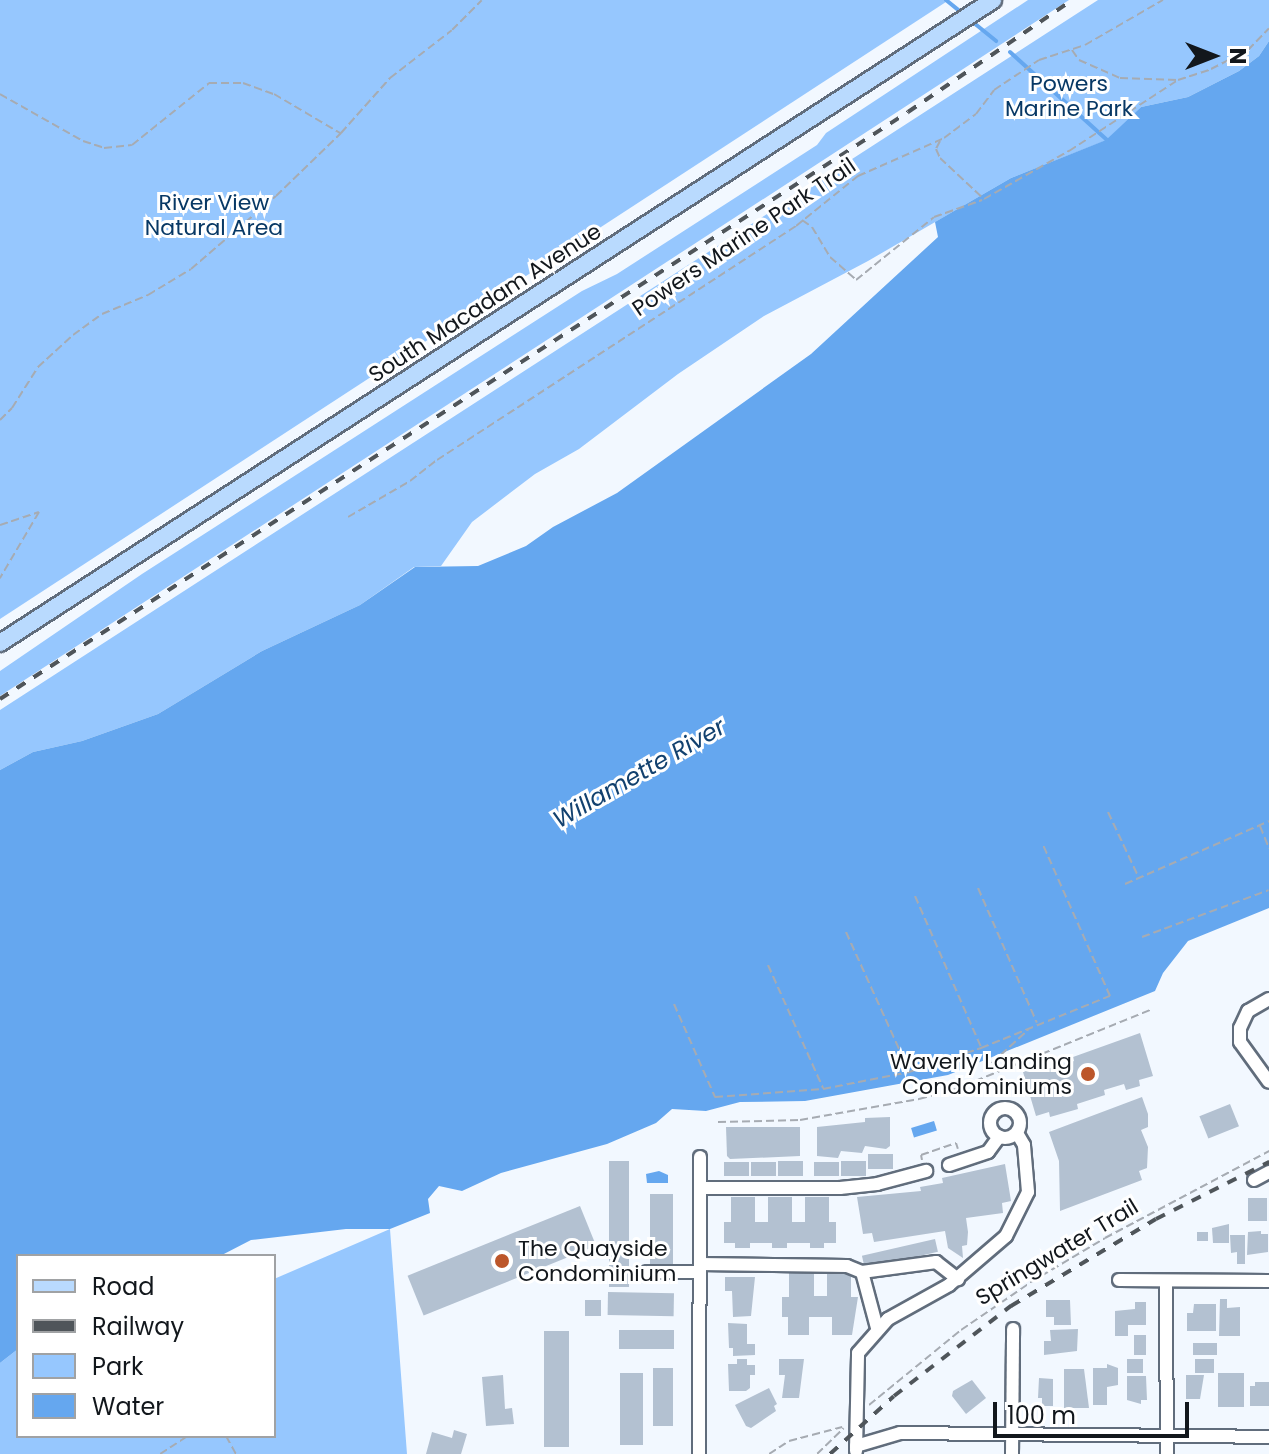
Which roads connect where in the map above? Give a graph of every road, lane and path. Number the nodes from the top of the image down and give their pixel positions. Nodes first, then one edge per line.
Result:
1 (482, 0) edge
2 (993, 0) edge
3 (1163, 0) edge
4 (1269, 28) edge
5 (1072, 48) junction
6 (1178, 80) junction
7 (0, 94) edge
8 (341, 133) junction
9 (940, 140) junction
10 (984, 199) junction
11 (802, 220) junction
12 (0, 420) edge
13 (348, 517) dead end
14 (0, 525) edge
15 (0, 578) edge
16 (0, 643) edge
17 (1108, 812) dead end
18 (1269, 821) edge
19 (1260, 825) junction
20 (1043, 845) dead end
21 (1269, 848) edge
22 (1139, 878) junction
23 (1125, 884) dead end
24 (978, 888) dead end
25 (1269, 890) edge
26 (915, 896) dead end
27 (846, 932) dead end
28 (1142, 937) dead end
29 (768, 965) dead end
30 (1269, 999) edge
31 (674, 1004) dead end
32 (1152, 1009) dead end
33 (1038, 1025) junction
34 (1029, 1029) junction
35 (981, 1048) junction
36 (983, 1071) dead end
37 (909, 1072) junction
38 (1269, 1082) edge
39 (823, 1089) junction
40 (718, 1122) dead end
41 (1017, 1133) junction
42 (999, 1137) junction
43 (1269, 1151) edge
44 (700, 1157) dead end
45 (963, 1161) junction
46 (949, 1165) dead end
47 (926, 1171) joint
48 (1269, 1172) edge
49 (1254, 1180) dead end
50 (700, 1188) junction
51 (700, 1268) junction
52 (647, 1272) dead end
53 (862, 1272) junction
54 (958, 1279) junction
55 (1119, 1280) dead end
56 (1166, 1281) junction
57 (1269, 1281) edge
58 (877, 1328) junction
59 (1013, 1329) dead end
60 (874, 1401) dead end
61 (847, 1426) dead end
62 (839, 1433) dead end
63 (1012, 1436) junction
64 (1167, 1436) junction
65 (1269, 1437) edge
66 (185, 1438) edge
67 (856, 1450) edge
68 (160, 1454) edge
69 (699, 1454) edge
70 (769, 1454) edge
71 (817, 1454) edge
72 (1012, 1454) edge
73 (1167, 1454) edge

1 - 8 path
2 - 16 main road, South Macadam Avenue
3 - 5 path, Powers Marine Park Trail
4 - 6 path
5 - 6 path
5 - 9 path, Powers Marine Park Trail
6 - 10 path
7 - 8 path
8 - 12 path
9 - 10 path
9 - 11 path, Powers Marine Park Trail
10 - 11 path
11 - 13 path, Powers Marine Park Trail
14 - 15 path
17 - 22 path
18 - 19 path
19 - 21 path
19 - 22 path
20 - 33 path
22 - 23 path
24 - 33 path
25 - 28 path
26 - 35 path
27 - 37 path
29 - 39 path
30 - 38 street
31 - 39 path
32 - 40 path
33 - 34 path
34 - 35 path
34 - 36 path
35 - 37 path
37 - 39 path
41 - 42 street
41 - 42 street
41 - 54 street
42 - 45 street
43 - 60 path, Springwater Trail
44 - 50 street
45 - 46 street
45 - 47 path
47 - 50 street
48 - 49 street
50 - 51 street
51 - 52 street
51 - 53 street
51 - 69 street
53 - 54 street
53 - 58 street
54 - 58 street
55 - 56 street
56 - 57 street
56 - 64 street
58 - 67 street
59 - 63 street
61 - 70 path
62 - 71 path
63 - 64 street
63 - 67 street
63 - 72 street
64 - 65 street
64 - 73 street
66 - 68 path

